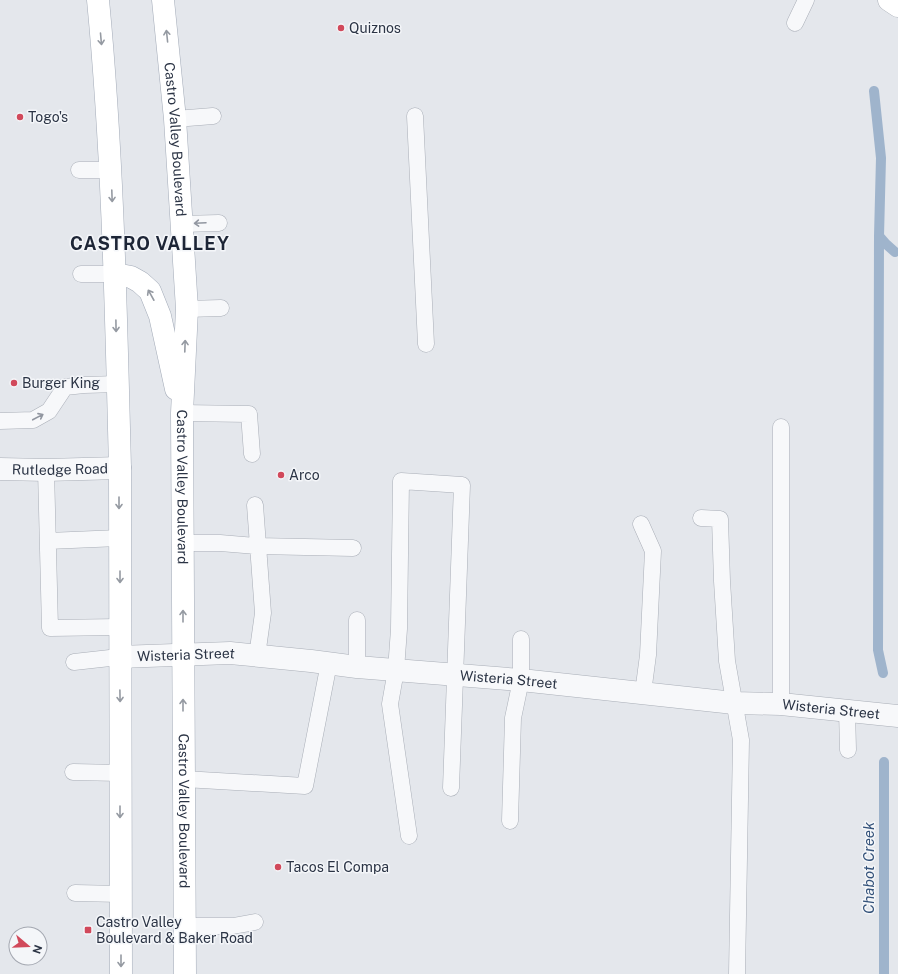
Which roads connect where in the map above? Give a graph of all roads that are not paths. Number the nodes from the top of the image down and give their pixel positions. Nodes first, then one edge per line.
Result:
1 (98, 0) edge
2 (163, 0) edge
3 (806, 0) edge
4 (888, 0) edge
5 (898, 6) edge
6 (795, 23) dead end
7 (213, 116) dead end
8 (415, 116) dead end
9 (175, 119) junction
10 (79, 170) dead end
11 (111, 170) junction
12 (219, 223) dead end
13 (181, 224) junction
14 (81, 274) dead end
15 (115, 274) junction
16 (221, 308) dead end
17 (187, 309) junction
18 (426, 344) dead end
19 (118, 384) junction
20 (182, 413) junction
21 (0, 421) edge
22 (781, 427) dead end
23 (252, 454) dead end
24 (120, 468) junction
25 (0, 469) edge
26 (46, 470) junction
27 (255, 505) dead end
28 (701, 518) dead end
29 (641, 524) dead end
30 (119, 538) junction
31 (48, 541) junction
32 (183, 543) junction
33 (257, 546) junction
34 (353, 548) dead end
35 (357, 620) dead end
36 (119, 627) junction
37 (521, 639) dead end
38 (183, 656) junction
39 (257, 656) junction
40 (119, 657) junction
41 (74, 662) dead end
42 (329, 663) junction
43 (357, 667) junction
44 (396, 670) junction
45 (455, 674) junction
46 (520, 680) junction
47 (643, 693) junction
48 (734, 703) junction
49 (781, 704) junction
50 (847, 710) junction
51 (898, 716) edge
52 (848, 750) dead end
53 (73, 772) dead end
54 (120, 773) junction
55 (184, 779) junction
56 (451, 788) dead end
57 (510, 822) dead end
58 (409, 836) dead end
59 (75, 893) dead end
60 (121, 894) junction
61 (255, 922) dead end
62 (184, 926) junction
63 (121, 974) edge
64 (184, 974) edge
65 (737, 974) edge

1 -> 11 main road
9 -> 2 main road, Castro Valley Boulevard
3 - 6 lane
4 - 5 main road
7 - 9 lane
8 - 18 lane
9 - 13 main road, Castro Valley Boulevard
10 - 11 lane
11 -> 15 main road
12 -> 13 lane
13 - 17 main road, Castro Valley Boulevard
14 - 15 lane
15 -> 19 main road
20 -> 15 main road
16 - 17 lane
20 -> 17 main road, Castro Valley Boulevard
21 -> 19 lane
19 - 24 main road
20 - 23 lane
20 - 32 main road, Castro Valley Boulevard
22 - 49 lane
24 - 26 street, Rutledge Road
24 -> 30 main road
25 - 26 street, Rutledge Road
26 - 31 lane
27 - 33 lane
28 - 48 lane
29 - 47 lane
30 - 31 lane
30 -> 36 main road
31 - 36 lane
32 - 33 lane
38 -> 32 main road, Castro Valley Boulevard
33 - 34 lane
33 - 39 lane
35 - 43 lane
36 - 40 main road
37 - 46 lane
38 - 39 street, Wisteria Street
38 - 40 street, Wisteria Street
55 -> 38 main road, Castro Valley Boulevard
39 - 42 street, Wisteria Street
40 - 41 lane
40 -> 54 main road
42 - 43 street, Wisteria Street
42 - 55 lane
43 - 44 street, Wisteria Street
44 - 45 street, Wisteria Street
44 - 45 lane
44 - 58 lane
45 - 46 street, Wisteria Street
45 - 56 lane
46 - 47 street, Wisteria Street
46 - 57 lane
47 - 48 street, Wisteria Street
48 - 49 street, Wisteria Street
48 - 65 lane
49 - 50 street, Wisteria Street
50 - 51 street, Wisteria Street
50 - 52 lane
53 - 54 lane
54 -> 60 main road
55 - 62 main road, Castro Valley Boulevard
59 - 60 lane
60 -> 63 main road
61 - 62 lane
62 - 64 main road, Castro Valley Boulevard

